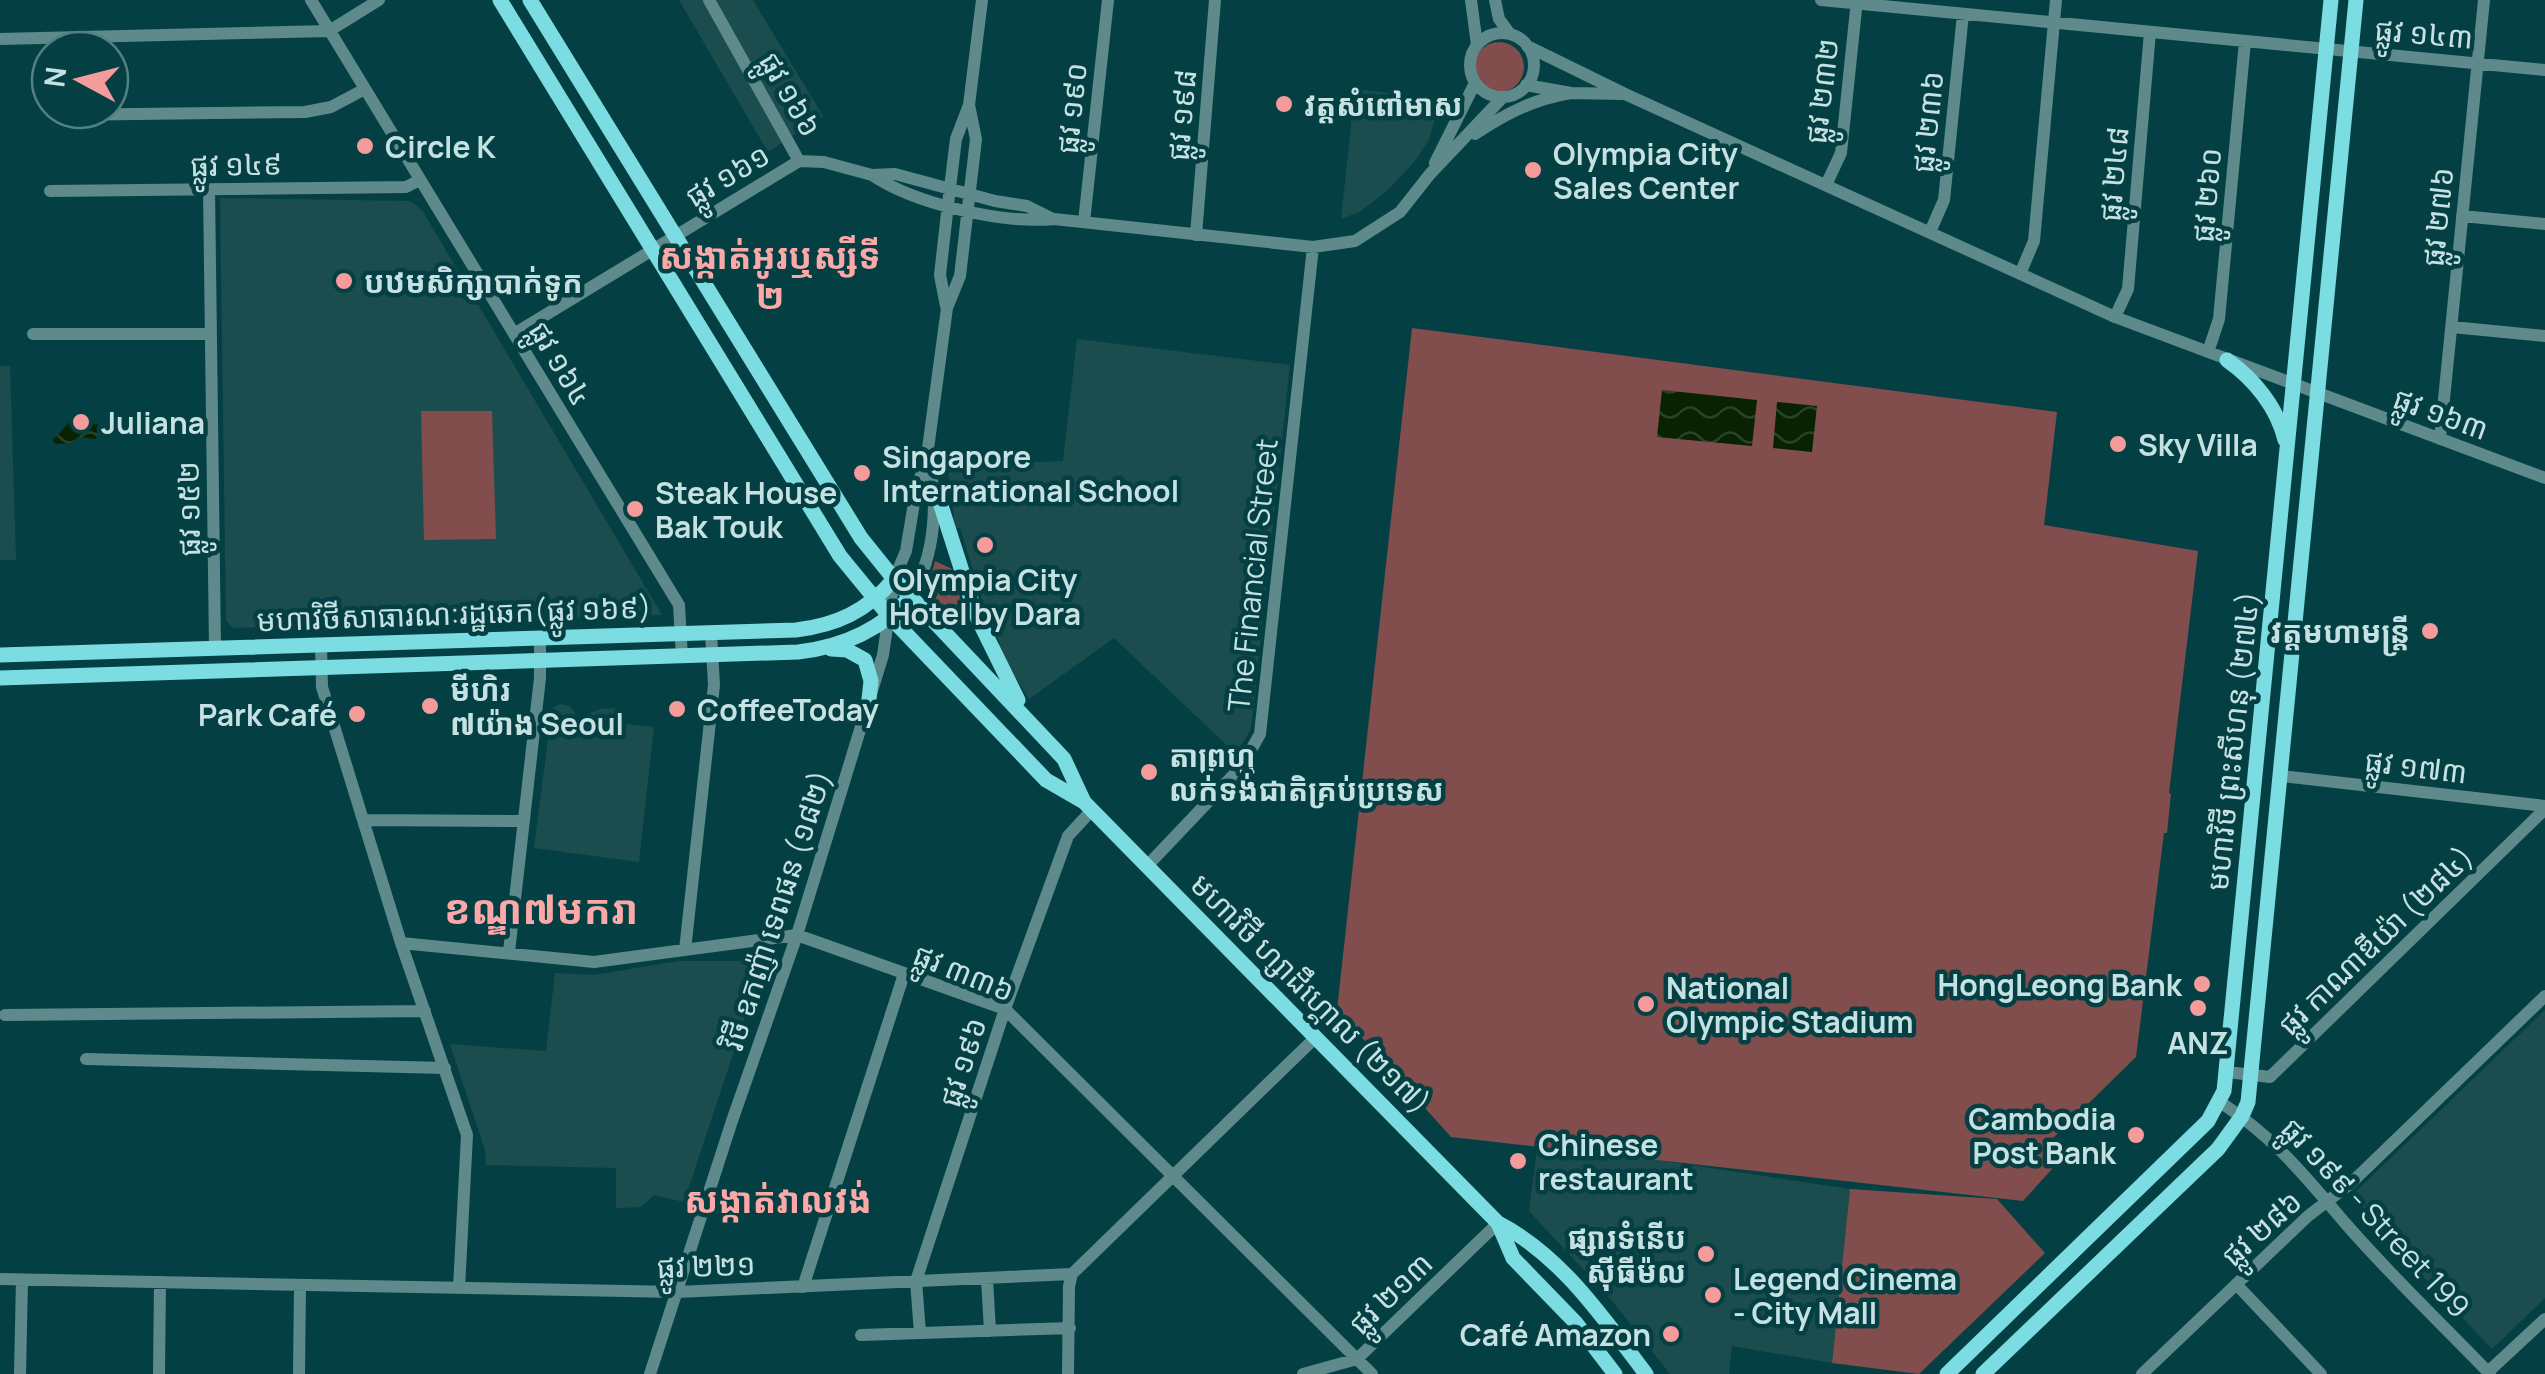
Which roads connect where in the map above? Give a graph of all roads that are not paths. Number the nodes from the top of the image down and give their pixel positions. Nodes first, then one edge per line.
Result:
1 (311, 0) edge
2 (379, 0) edge
3 (500, 0) edge
4 (530, 0) edge
5 (709, 0) edge
6 (982, 0) edge
7 (1108, 0) edge
8 (1215, 0) edge
9 (1471, 0) edge
10 (1495, 0) edge
11 (1820, 0) edge
12 (2056, 0) edge
13 (2330, 0) edge
14 (2356, 0) edge
15 (2484, 0) edge
16 (1856, 2) edge
17 (1962, 14) junction
18 (2054, 22) junction
19 (329, 30) junction
20 (2150, 32) junction
21 (1510, 34) junction
22 (0, 39) edge
23 (2245, 41) junction
24 (1477, 45) junction
25 (1528, 46) junction
26 (2326, 49) junction
27 (2352, 51) junction
28 (2478, 64) junction
29 (2545, 70) edge
30 (1476, 83) junction
31 (1526, 85) junction
32 (365, 90) junction
33 (1572, 93) junction
34 (1625, 94) junction
35 (1503, 96) junction
36 (968, 105) junction
37 (130, 115) edge
38 (1453, 150) junction
39 (800, 161) junction
40 (1430, 174) junction
41 (872, 175) junction
42 (420, 180) junction
43 (1826, 185) junction
44 (950, 188) junction
45 (209, 189) junction
46 (50, 191) dead end
47 (970, 194) junction
48 (948, 204) junction
49 (968, 210) junction
50 (2462, 216) junction
51 (1054, 219) junction
52 (1084, 222) junction
53 (2545, 224) edge
54 (1930, 232) junction
55 (1196, 234) junction
56 (675, 236) junction
57 (1313, 247) junction
58 (652, 249) junction
59 (2020, 274) junction
60 (946, 308) junction
61 (2115, 317) junction
62 (2452, 327) junction
63 (33, 334) dead end
64 (211, 334) junction
65 (514, 334) junction
66 (2545, 336) edge
67 (2208, 352) junction
68 (2228, 360) junction
69 (2292, 384) junction
70 (2319, 394) junction
71 (2440, 439) junction
72 (2287, 448) junction
73 (807, 450) junction
74 (927, 456) junction
75 (782, 466) junction
76 (2545, 478) edge
77 (936, 490) junction
78 (894, 579) junction
79 (910, 596) junction
80 (875, 600) junction
81 (890, 617) junction
82 (711, 633) junction
83 (680, 634) junction
84 (540, 638) junction
85 (321, 645) junction
86 (215, 648) junction
87 (817, 650) junction
88 (0, 655) edge
89 (712, 656) junction
90 (682, 657) junction
91 (540, 662) junction
92 (322, 668) junction
93 (0, 678) edge
94 (868, 708) junction
95 (1029, 722) junction
96 (2282, 776) junction
97 (1088, 806) junction
98 (2545, 808) edge
99 (363, 820) junction
100 (524, 821) junction
101 (1147, 866) junction
102 (796, 936) junction
103 (401, 943) junction
104 (685, 950) junction
105 (510, 952) junction
106 (904, 974) junction
107 (2545, 996) edge
108 (1006, 1009) junction
109 (425, 1012) junction
110 (5, 1016) dead end
111 (1316, 1038) junction
112 (86, 1059) dead end
113 (444, 1068) junction
114 (2227, 1072) junction
115 (2252, 1075) junction
116 (2220, 1102) junction
117 (2242, 1116) junction
118 (1174, 1177) junction
119 (2328, 1201) junction
120 (1498, 1222) junction
121 (1072, 1274) junction
122 (987, 1278) junction
123 (0, 1280) edge
124 (22, 1280) junction
125 (160, 1282) junction
126 (916, 1282) junction
127 (2236, 1284) junction
128 (300, 1285) junction
129 (803, 1286) junction
130 (459, 1288) junction
131 (676, 1292) junction
132 (2545, 1319) edge
133 (1070, 1328) junction
134 (990, 1331) junction
135 (920, 1334) junction
136 (861, 1335) dead end
137 (1358, 1359) junction
138 (2489, 1373) edge
139 (20, 1374) edge
140 (159, 1374) edge
141 (299, 1374) edge
142 (650, 1374) edge
143 (1068, 1374) edge
144 (1302, 1374) edge
145 (1372, 1374) edge
146 (1615, 1374) edge
147 (1646, 1374) edge
148 (1947, 1374) edge
149 (1984, 1374) edge
150 (2142, 1374) edge
151 (2321, 1374) edge

1 - 19 street, ផ្លូវ ១៦៤
2 - 19 street
3 - 58 main road, មហាវិថី ហ្សាដឹហ្គោល (២១៧)
4 - 56 main road, មហាវិថី ហ្សាដឹហ្គោល (២១៧)
5 - 39 street, ផ្លូវ ១៦៦
6 - 36 street, វិថី ឧកញ៉ា ទេពផន (១៨២)
7 - 52 street, ផ្លូវ ១៩០
8 - 55 street, ផ្លូវ ១៩៨
9 - 24 street
10 - 21 street
11 - 16 street, ផ្លូវ ១៤៣
12 - 18 street
13 - 26 main road, មហាវិថី ព្រះសីហនុ (២៧៤)
14 - 27 main road, មហាវិថី ព្រះសីហនុ (២៧៤)
15 - 28 street, ផ្លូវ ២៧៦
16 - 17 street, ផ្លូវ ១៤៣
16 - 43 street, ផ្លូវ ២៣២
17 - 18 street, ផ្លូវ ១៤៣
17 - 54 street, ផ្លូវ ២៣៦
18 - 20 street, ផ្លូវ ១៤៣
18 - 59 street
19 - 22 street
19 - 32 street, ផ្លូវ ១៦៤
20 - 23 street, ផ្លូវ ១៤៣
20 - 61 street, ផ្លូវ ២៤៨
21 - 24 street
21 - 25 street
23 - 26 street, ផ្លូវ ១៤៣
23 - 67 street, ផ្លូវ ២៦០
24 - 30 street
25 - 31 street
25 - 34 street, ផ្លូវ ១៦៣
26 - 27 street, ផ្លូវ ១៤៣
26 - 69 main road, មហាវិថី ព្រះសីហនុ (២៧៤)
27 - 28 street, ផ្លូវ ១៤៣
27 - 70 main road, មហាវិថី ព្រះសីហនុ (២៧៤)
28 - 29 street, ផ្លូវ ១៤៣
28 - 50 street, ផ្លូវ ២៧៦
30 - 35 street
30 - 40 street, ផ្លូវ ១៦១
31 - 33 street
31 - 35 street
32 - 37 street
32 - 42 street, ផ្លូវ ១៦៤
33 - 34 street
33 - 38 street
34 - 43 street, ផ្លូវ ១៦៣
35 - 38 street, ផ្លូវ ១៦១
36 - 44 street, វិថី ឧកញ៉ា ទេពផន (១៨២)
36 - 47 street, វិថី ឧកញ៉ា ទេពផន (១៨២)
38 - 40 street, ផ្លូវ ១៦១
39 - 41 street, ផ្លូវ ១៦១
39 - 56 street, ផ្លូវ ១៦១
40 - 57 street, ផ្លូវ ១៦១
41 - 44 street, ផ្លូវ ១៦១
41 - 48 street, ផ្លូវ ១៦១
42 - 45 street, ផ្លូវ ១៤៩
42 - 65 street, ផ្លូវ ១៦៤
43 - 54 street, ផ្លូវ ១៦៣
44 - 47 street, ផ្លូវ ១៦១
44 - 48 street, វិថី ឧកញ៉ា ទេពផន (១៨២)
45 - 46 street, ផ្លូវ ១៤៩
45 - 64 street, ផ្លូវ ១៥២
47 - 49 street, វិថី ឧកញ៉ា ទេពផន (១៨២)
47 - 51 street, ផ្លូវ ១៦១
48 - 49 street, ផ្លូវ ១៦១
48 - 60 street, វិថី ឧកញ៉ា ទេពផន (១៨២)
49 - 51 street, ផ្លូវ ១៦១
49 - 60 street, វិថី ឧកញ៉ា ទេពផន (១៨២)
50 - 53 street
50 - 62 street, ផ្លូវ ២៧៦
51 - 52 street, ផ្លូវ ១៦១
52 - 55 street, ផ្លូវ ១៦១
54 - 59 street, ផ្លូវ ១៦៣
55 - 57 street, ផ្លូវ ១៦១
56 - 58 street, ផ្លូវ ១៦១
56 - 73 main road, មហាវិថី ហ្សាដឹហ្គោល (២១៧)
57 - 101 street, The Financial Street
58 - 65 street, ផ្លូវ ១៦១
58 - 75 main road, មហាវិថី ហ្សាដឹហ្គោល (២១៧)
59 - 61 street, ផ្លូវ ១៦៣
60 - 74 street, វិថី ឧកញ៉ា ទេពផន (១៨២)
61 - 67 street, ផ្លូវ ១៦៣
62 - 66 street
62 - 71 street, ផ្លូវ ២៧៦
63 - 64 street
64 - 86 street, ផ្លូវ ១៥២
65 - 83 street, ផ្លូវ ១៦៤
67 - 68 street, ផ្លូវ ១៦៣
68 - 69 street, ផ្លូវ ១៦៣
68 - 72 main road
69 - 70 street, ផ្លូវ ១៦៣
69 - 72 main road, មហាវិថី ព្រះសីហនុ (២៧៤)
70 - 71 street, ផ្លូវ ១៦៣
70 - 96 main road, មហាវិថី ព្រះសីហនុ (២៧៤)
71 - 76 street, ផ្លូវ ១៦៣
72 - 114 main road, មហាវិថី ព្រះសីហនុ (២៧៤)
73 - 75 main road
73 - 78 main road, មហាវិថី ហ្សាដឹហ្គោល (២១៧)
74 - 77 street, វិថី ឧកញ៉ា ទេពផន (១៨២)
74 - 78 street, វិថី ឧកញ៉ា ទេពផន (១៨២)
75 - 80 main road, មហាវិថី ហ្សាដឹហ្គោល (២១៧)
77 - 79 street, វិថី ឧកញ៉ា ទេពផន (១៨២)
77 - 95 main road
78 - 79 main road, មហាវិថី ហ្សាដឹហ្គោល (២១៧)
78 - 80 main road, មហាវិថីសាធារណៈរដ្ឋឆេក(ផ្លូវ ១៦៩)
78 - 81 street, វិថី ឧកញ៉ា ទេពផន (១៨២)
79 - 81 main road, មហាវិថីសាធារណៈរដ្ឋឆេក(ផ្លូវ ១៦៩)
79 - 95 main road, មហាវិថី ហ្សាដឹហ្គោល (២១៧)
80 - 81 main road, មហាវិថី ហ្សាដឹហ្គោល (២១៧)
80 - 82 main road, មហាវិថីសាធារណៈរដ្ឋឆេក(ផ្លូវ ១៦៩)
81 - 87 main road, មហាវិថីសាធារណៈរដ្ឋឆេក(ផ្លូវ ១៦៩)
81 - 94 street, វិថី ឧកញ៉ា ទេពផន (១៨២)
81 - 97 main road, មហាវិថី ហ្សាដឹហ្គោល (២១៧)
82 - 83 main road, មហាវិថីសាធារណៈរដ្ឋឆេក(ផ្លូវ ១៦៩)
82 - 89 street
83 - 84 main road, មហាវិថីសាធារណៈរដ្ឋឆេក(ផ្លូវ ១៦៩)
83 - 90 street, ផ្លូវ ១៦៤
84 - 85 main road, មហាវិថីសាធារណៈរដ្ឋឆេក(ផ្លូវ ១៦៩)
84 - 91 street
85 - 86 main road, មហាវិថីសាធារណៈរដ្ឋឆេក(ផ្លូវ ១៦៩)
85 - 92 street
86 - 88 main road, មហាវិថីសាធារណៈរដ្ឋឆេក(ផ្លូវ ១៦៩)
87 - 89 main road, មហាវិថីសាធារណៈរដ្ឋឆេក(ផ្លូវ ១៦៩)
87 - 94 main road
89 - 90 main road, មហាវិថីសាធារណៈរដ្ឋឆេក(ផ្លូវ ១៦៩)
89 - 104 street
90 - 91 main road, មហាវិថីសាធារណៈរដ្ឋឆេក(ផ្លូវ ១៦៩)
91 - 92 main road, មហាវិថីសាធារណៈរដ្ឋឆេក(ផ្លូវ ១៦៩)
91 - 100 street
92 - 93 main road, មហាវិថីសាធារណៈរដ្ឋឆេក(ផ្លូវ ១៦៩)
92 - 99 street
94 - 102 street, វិថី ឧកញ៉ា ទេពផន (១៨២)
95 - 97 main road, មហាវិថី ហ្សាដឹហ្គោល (២១៧)
96 - 98 street, ផ្លូវ ១៧៣
96 - 115 main road, មហាវិថី ព្រះសីហនុ (២៧៤)
97 - 101 main road, មហាវិថី ហ្សាដឹហ្គោល (២១៧)
97 - 108 street, ផ្លូវ ១៩៦
98 - 115 street, ផ្លូវ កាណាឌីយ៉ា (២៨៤)
99 - 100 street
99 - 103 street
100 - 105 street
101 - 111 main road, មហាវិថី ហ្សាដឹហ្គោល (២១៧)
102 - 104 street, ផ្លូវ ៣៣៦
102 - 106 street, ផ្លូវ ៣៣៦
102 - 131 street, វិថី ឧកញ៉ា ទេពផន (១៨២)
103 - 105 street, ផ្លូវ ៣៣៦
103 - 109 street
104 - 105 street, ផ្លូវ ៣៣៦
106 - 108 street, ផ្លូវ ៣៣៦
106 - 129 street
107 - 119 street, ផ្លូវ ២៨៦
108 - 118 street, ផ្លូវ ៣៣៦
108 - 126 street, ផ្លូវ ១៩៦
109 - 110 street
109 - 113 street
111 - 118 street
111 - 120 main road, មហាវិថី ហ្សាដឹហ្គោល (២១៧)
112 - 113 street
113 - 130 street
114 - 115 street
114 - 116 main road, មហាវិថី ព្រះសីហនុ (២៧៤)
115 - 117 main road, មហាវិថី ព្រះសីហនុ (២៧៤)
116 - 117 street, ផ្លូវ ១៩៩ - Street 199
116 - 148 main road, មហាវិថី ព្រះសីហនុ (២៧៤)
117 - 119 street, ផ្លូវ ១៩៩ - Street 199
117 - 149 main road, មហាវិថី ព្រះសីហនុ (២៧៤)
118 - 121 street
118 - 137 street, ផ្លូវ ៣៣៦
119 - 127 street, ផ្លូវ ២៨៦
119 - 138 street, ផ្លូវ ១៩៩ - Street 199
120 - 137 street, ផ្លូវ ២១៣
120 - 146 main road, មហាវិថី ហ្សាដឹហ្គោល (២១៧)
120 - 147 main road, មហាវិថី ហ្សាដឹហ្គោល (២១៧)
121 - 122 street, ផ្លូវ ២២១
121 - 133 street
122 - 126 street, ផ្លូវ ២២១
122 - 134 street
123 - 124 street, ផ្លូវ ២២១
124 - 125 street, ផ្លូវ ២២១
124 - 139 street
125 - 128 street, ផ្លូវ ២២១
125 - 140 street
126 - 129 street, ផ្លូវ ២២១
126 - 135 street
127 - 150 street, ផ្លូវ ២៨៦
127 - 151 street
128 - 130 street, ផ្លូវ ២២១
128 - 141 street
129 - 131 street, ផ្លូវ ២២១
130 - 131 street, ផ្លូវ ២២១
131 - 142 street, វិថី ឧកញ៉ា ទេពផន (១៨២)
132 - 138 street
133 - 134 street
133 - 143 street
134 - 135 street
135 - 136 street
137 - 144 street, ផ្លូវ ២១៣
137 - 145 street, ផ្លូវ ៣៣៦

